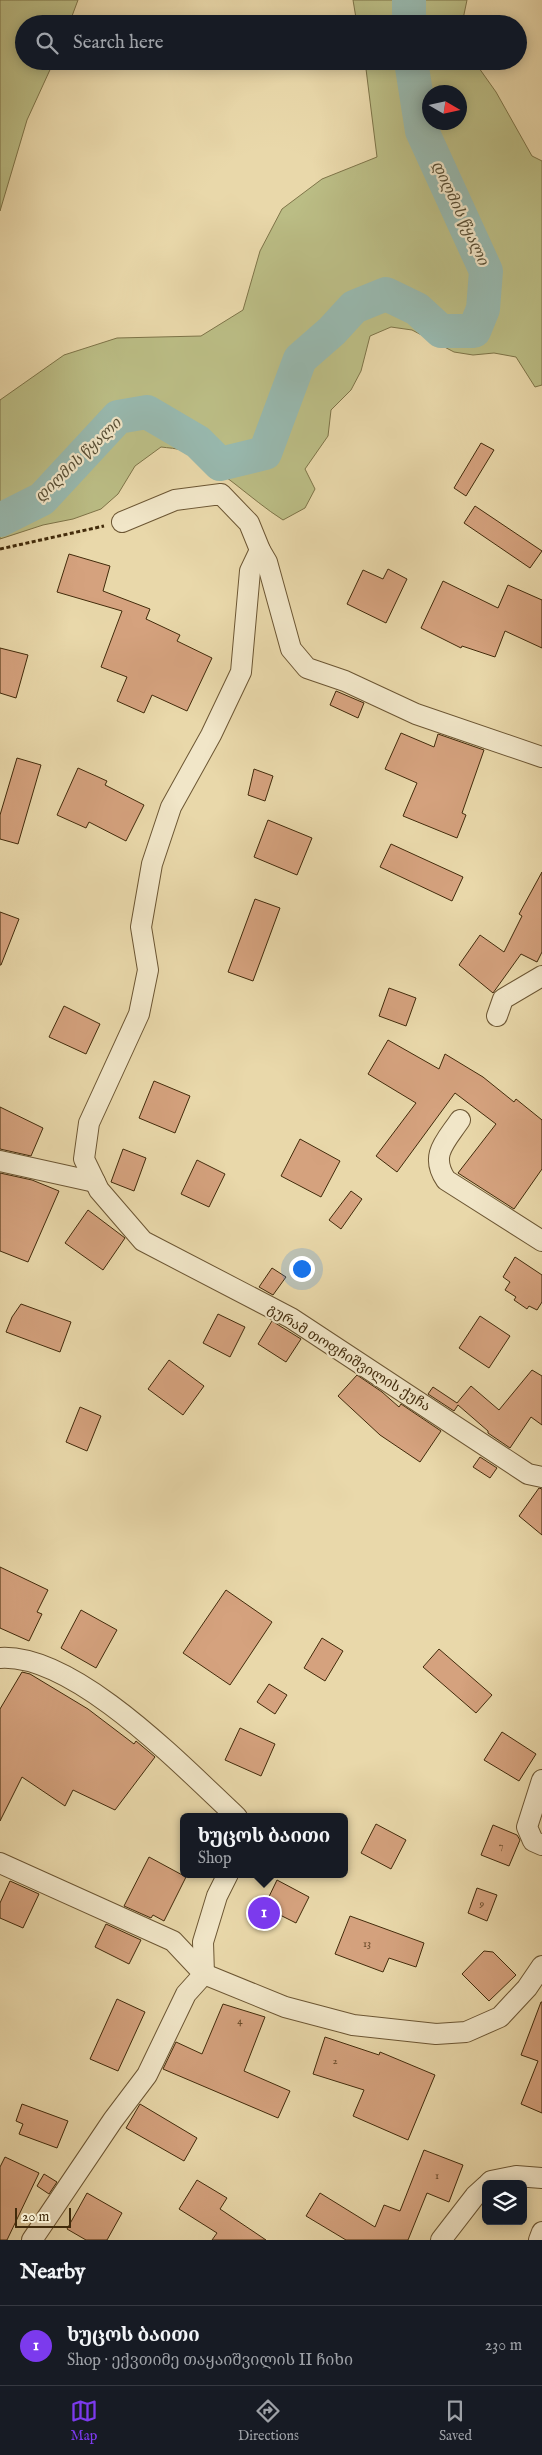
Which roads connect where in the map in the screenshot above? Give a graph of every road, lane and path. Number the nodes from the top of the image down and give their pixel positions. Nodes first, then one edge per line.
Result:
1 (122, 522) joint
2 (0, 549) edge
3 (260, 550) junction
4 (542, 757) edge
5 (542, 976) edge
6 (497, 1016) dead end
7 (460, 1120) dead end
8 (0, 1161) edge
9 (95, 1182) junction
10 (542, 1241) edge
11 (542, 1477) edge
12 (0, 1658) edge
13 (542, 1780) edge
14 (234, 1813) edge
15 (542, 1845) edge
16 (0, 1864) edge
17 (226, 1878) edge
18 (542, 1966) edge
19 (204, 1974) junction
20 (542, 2178) edge
21 (496, 2180) edge
22 (482, 2190) edge
23 (542, 2232) edge
24 (32, 2240) edge
25 (441, 2240) edge
26 (539, 2240) edge

1 - 2 path
1 - 3 street
3 - 4 street
3 - 9 street, გურამ თოფჩიშვილის ქუჩა
5 - 6 street
7 - 10 street
8 - 9 street
9 - 11 street, გურამ თოფჩიშვილის ქუჩა
12 - 14 street
13 - 15 street
16 - 19 street
17 - 19 street
18 - 19 street
19 - 24 street
20 - 21 street
22 - 25 street
23 - 26 street

